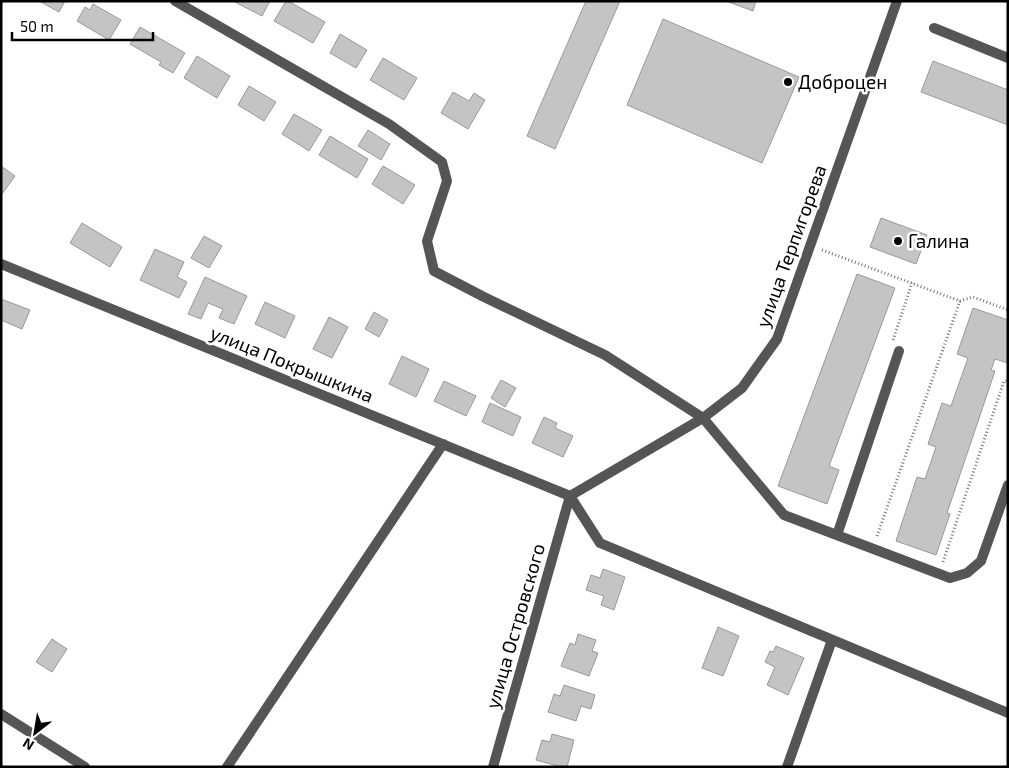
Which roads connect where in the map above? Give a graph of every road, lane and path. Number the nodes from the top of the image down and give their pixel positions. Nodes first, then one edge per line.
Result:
1 (174, 1) edge
2 (897, 1) edge
3 (934, 28) dead end
4 (1008, 58) edge
5 (810, 246) junction
6 (1, 264) edge
7 (912, 283) junction
8 (960, 301) junction
9 (1008, 310) edge
10 (899, 351) joint
11 (1008, 381) edge
12 (703, 418) junction
13 (444, 444) junction
14 (1008, 486) edge
15 (570, 496) junction
16 (837, 535) junction
17 (873, 549) junction
18 (939, 574) junction
19 (832, 640) junction
20 (1008, 713) edge
21 (1, 714) edge
22 (85, 767) edge
23 (227, 767) edge
24 (493, 767) edge
25 (787, 767) edge

1 - 12 street
2 - 5 street, улица Терпигорева
3 - 4 street
5 - 7 path
5 - 12 street, улица Терпигорева
6 - 13 street, улица Покрышкина
7 - 8 path
7 - 10 path
8 - 9 path
8 - 17 path
10 - 16 street
11 - 18 path
12 - 15 street, улица Терпигорева
12 - 16 street
13 - 15 street, улица Покрышкина
13 - 23 street
14 - 18 street
15 - 19 street
15 - 24 street, улица Островского
16 - 17 street
17 - 18 street
19 - 20 street
19 - 25 street
21 - 22 street

